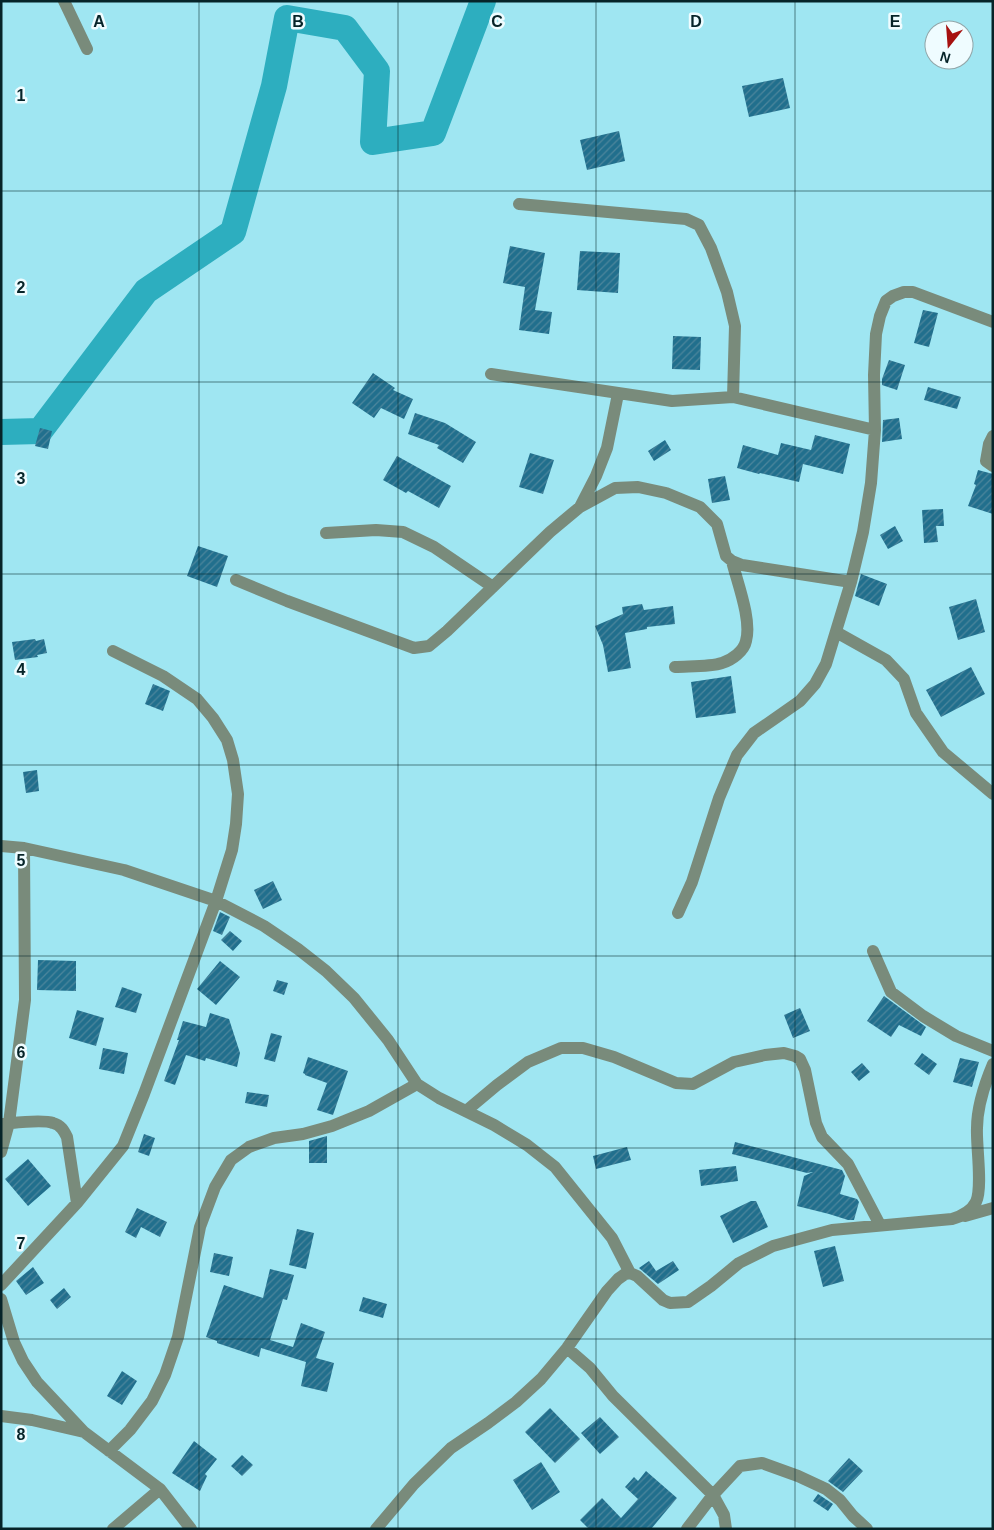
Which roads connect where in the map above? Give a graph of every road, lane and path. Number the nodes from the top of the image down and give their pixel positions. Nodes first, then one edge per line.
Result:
1 (64, 1) edge
2 (87, 49) dead end
3 (519, 204) dead end
4 (993, 322) edge
5 (491, 374) dead end
6 (618, 394) junction
7 (734, 396) junction
8 (875, 430) junction
9 (993, 436) edge
10 (993, 466) edge
11 (580, 507) junction
12 (326, 533) dead end
13 (732, 561) junction
14 (236, 580) dead end
15 (851, 582) junction
16 (493, 587) junction
17 (836, 632) junction
18 (113, 652) dead end
19 (675, 667) dead end
20 (993, 794) edge
21 (1, 846) edge
22 (24, 848) junction
23 (216, 900) junction
24 (678, 914) dead end
25 (873, 951) dead end
26 (993, 1051) edge
27 (993, 1064) edge
28 (417, 1084) junction
29 (466, 1111) junction
30 (5, 1124) edge
31 (1, 1152) edge
32 (77, 1203) junction
33 (993, 1208) edge
34 (965, 1216) junction
35 (880, 1225) junction
36 (630, 1273) junction
37 (1, 1285) edge
38 (1, 1299) edge
39 (567, 1348) junction
40 (1, 1416) edge
41 (84, 1432) junction
42 (109, 1451) junction
43 (160, 1489) junction
44 (713, 1495) junction
45 (113, 1529) edge
46 (191, 1529) edge
47 (376, 1529) edge
48 (687, 1529) edge
49 (726, 1529) edge
50 (867, 1529) edge

1 - 2 street
3 - 7 street
4 - 8 street
5 - 6 street
6 - 7 street
6 - 11 street
7 - 8 street
8 - 15 street
9 - 10 street
11 - 13 street
11 - 16 street
12 - 16 street
13 - 15 street
13 - 19 street
14 - 16 street
15 - 17 street
17 - 20 street
17 - 24 street
18 - 23 street
21 - 22 street
22 - 23 street
22 - 30 street
23 - 28 street
23 - 32 street
25 - 26 street
27 - 34 street
28 - 29 street
28 - 42 street
29 - 35 street
29 - 36 street
30 - 31 street
30 - 32 street
32 - 37 street
33 - 34 street
34 - 35 street
35 - 36 street
36 - 39 street
38 - 41 street
39 - 44 street
39 - 47 street
40 - 41 street
41 - 42 street
42 - 43 street
43 - 45 street
43 - 46 street
44 - 48 street
44 - 49 street
44 - 50 street

